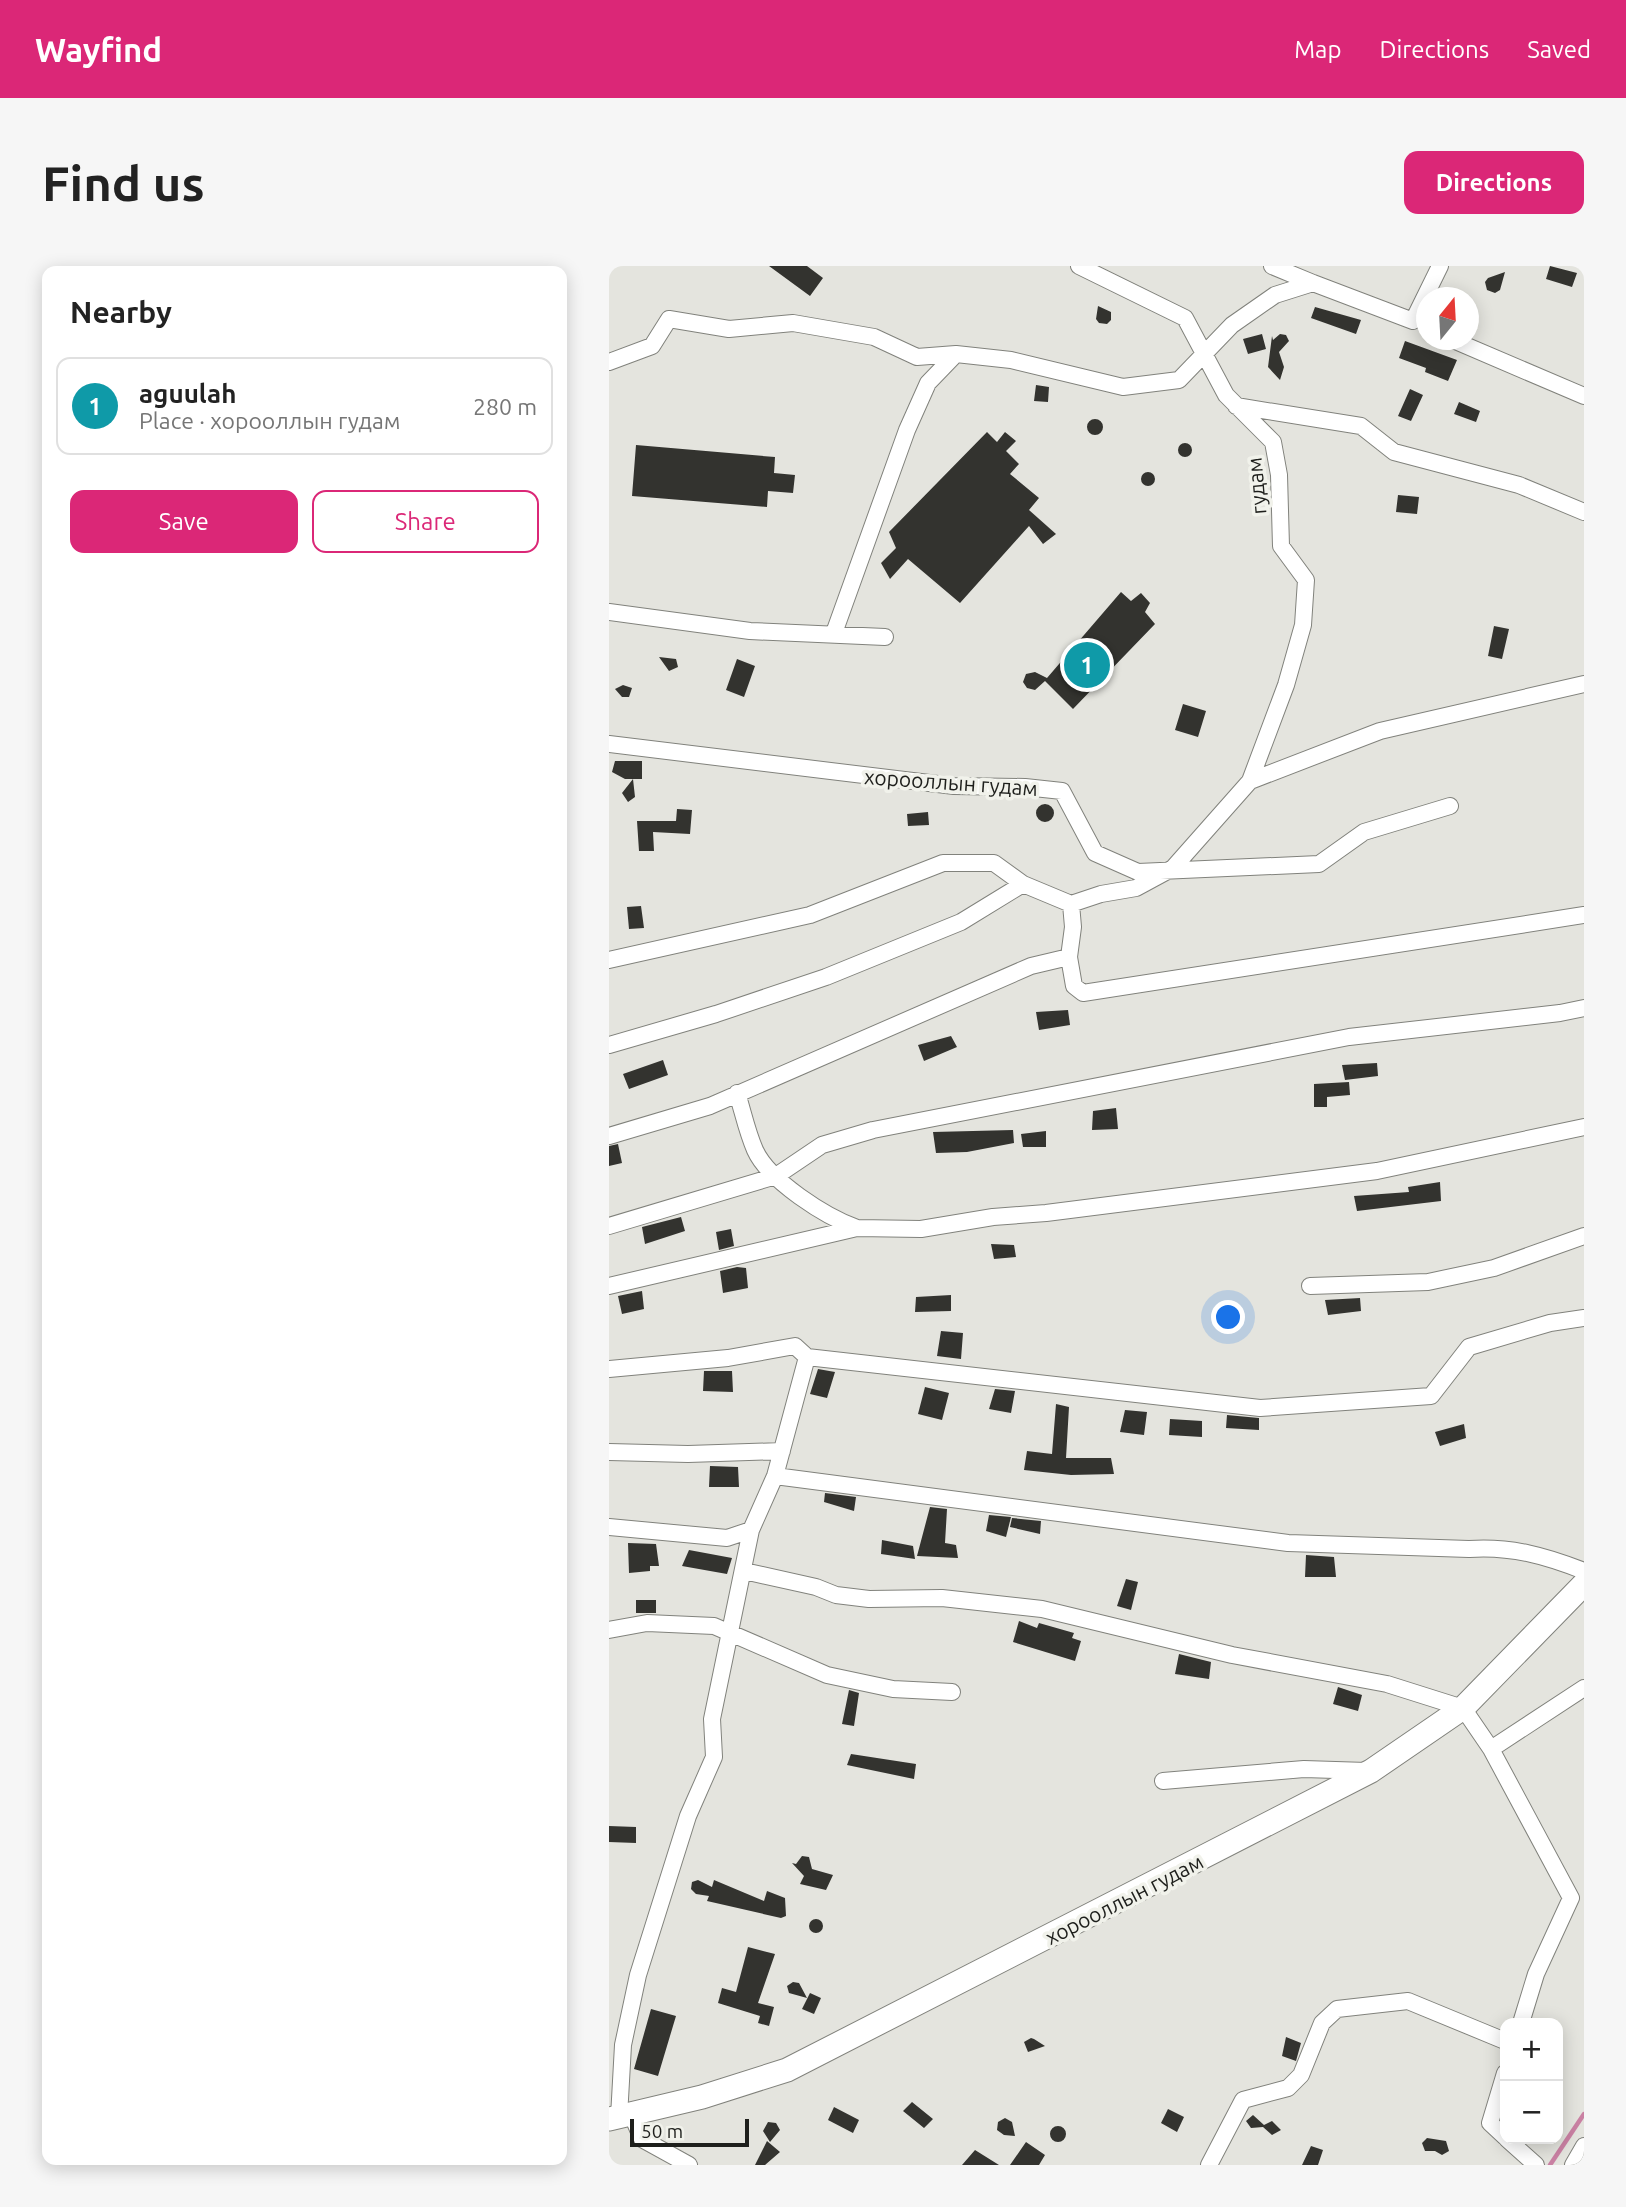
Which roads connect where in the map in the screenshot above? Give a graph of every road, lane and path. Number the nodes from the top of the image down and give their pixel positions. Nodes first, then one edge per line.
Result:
1 (1079, 266) edge
2 (1272, 266) edge
3 (1440, 266) edge
4 (1313, 283) junction
5 (1433, 287) edge
6 (1416, 323) edge
7 (1476, 350) edge
8 (955, 354) junction
9 (1204, 355) junction
10 (609, 362) edge
11 (1584, 396) edge
12 (1236, 406) junction
13 (1584, 512) edge
14 (609, 612) edge
15 (834, 633) junction
16 (885, 637) dead end
17 (1584, 684) edge
18 (609, 744) edge
19 (1250, 781) junction
20 (1450, 806) dead end
21 (1173, 868) junction
22 (1023, 884) junction
23 (1071, 904) junction
24 (1584, 915) edge
25 (1069, 957) junction
26 (609, 960) edge
27 (1584, 1008) edge
28 (609, 1045) edge
29 (737, 1093) junction
30 (1584, 1127) edge
31 (609, 1136) edge
32 (776, 1176) junction
33 (609, 1226) edge
34 (857, 1228) junction
35 (1584, 1236) edge
36 (609, 1286) edge
37 (1310, 1286) dead end
38 (1584, 1318) edge
39 (807, 1357) junction
40 (609, 1369) edge
41 (782, 1451) junction
42 (609, 1452) edge
43 (775, 1476) junction
44 (609, 1527) edge
45 (751, 1530) junction
46 (744, 1571) junction
47 (1584, 1571) edge
48 (1584, 1584) edge
49 (609, 1630) edge
50 (728, 1631) junction
51 (1584, 1688) edge
52 (951, 1692) dead end
53 (1463, 1708) junction
54 (1491, 1749) junction
55 (1371, 1771) junction
56 (1163, 1781) dead end
57 (1523, 2018) edge
58 (1500, 2039) edge
59 (1500, 2090) edge
60 (620, 2116) edge
61 (1500, 2132) edge
62 (1513, 2144) edge
63 (1584, 2146) edge
64 (689, 2165) edge
65 (1209, 2165) edge
66 (1536, 2165) edge
67 (1573, 2165) edge

1 - 9 street, гудам
2 - 4 street
3 - 5 street
4 - 6 street
4 - 9 street
7 - 11 street
8 - 9 street
8 - 10 street
8 - 15 street
9 - 12 street, гудам
12 - 13 street
12 - 19 street, гудам
14 - 15 street
15 - 16 street
17 - 19 street
18 - 21 street, хорооллын гудам
19 - 21 street
20 - 21 street, хорооллын гудам
21 - 23 street
22 - 23 street
22 - 26 street
22 - 28 street
23 - 25 street
24 - 25 street
25 - 29 street
27 - 32 street
29 - 31 street
29 - 32 street
30 - 34 street
32 - 33 street
32 - 34 street
34 - 36 street
35 - 37 street
38 - 39 street
39 - 40 street
39 - 41 street
41 - 42 street
41 - 43 street
43 - 45 street
43 - 47 street
44 - 45 street
45 - 46 street
46 - 50 street
46 - 53 street
48 - 53 main road, хорооллын гудам
49 - 50 street
50 - 52 street
50 - 60 street
51 - 54 street
53 - 54 street
53 - 55 main road, хорооллын гудам
54 - 57 street
55 - 56 street
55 - 60 main road, хорооллын гудам
58 - 65 street
59 - 61 street
60 - 64 street
62 - 66 street
63 - 67 street

